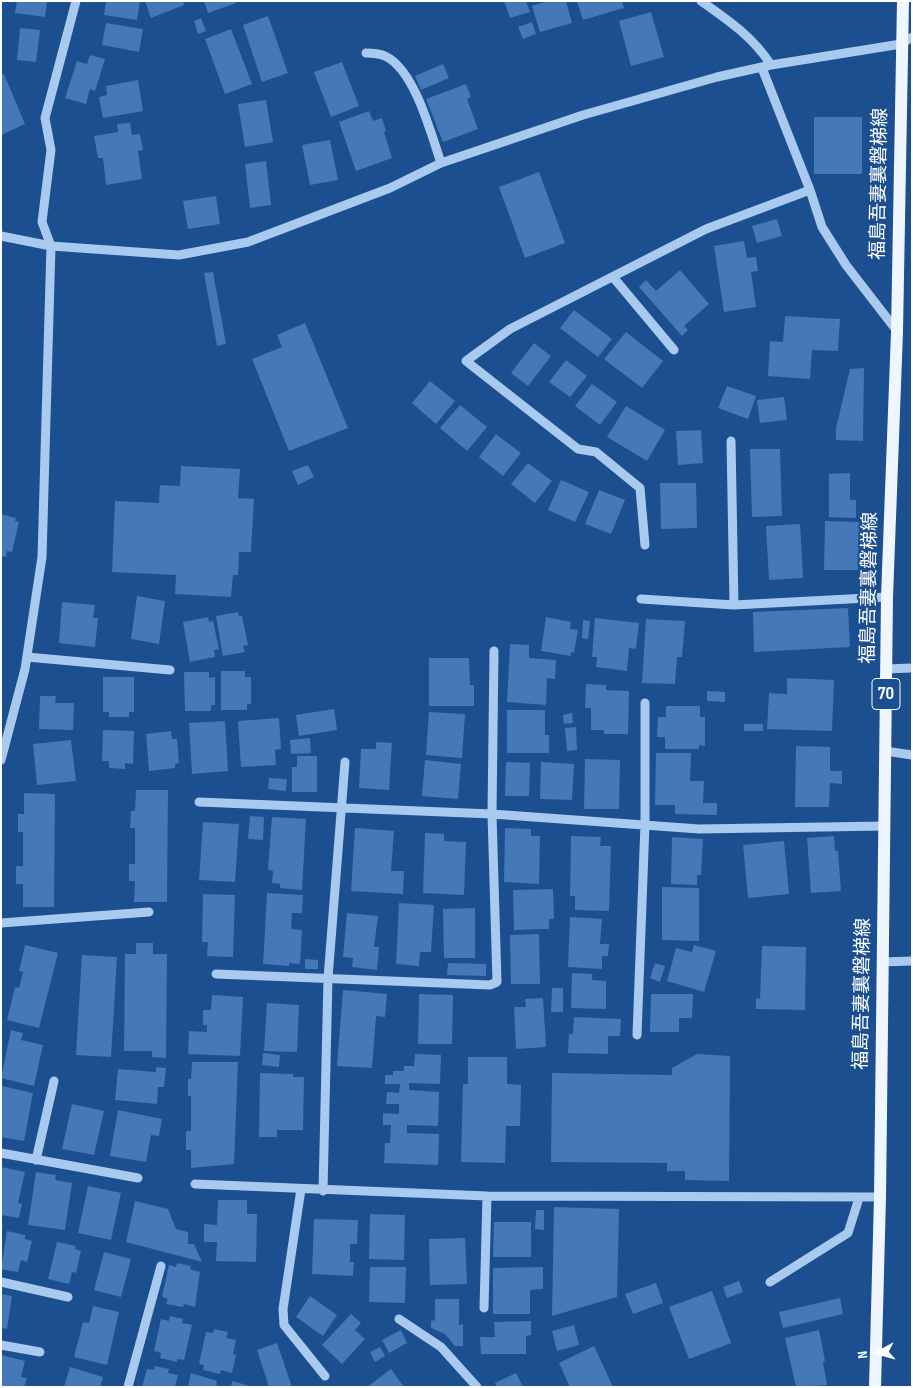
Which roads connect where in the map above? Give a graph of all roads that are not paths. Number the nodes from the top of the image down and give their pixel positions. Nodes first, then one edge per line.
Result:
1 (76, 1) edge
2 (701, 1) edge
3 (903, 1) edge
4 (906, 40) edge
5 (366, 52) dead end
6 (767, 67) junction
7 (441, 163) junction
8 (810, 190) junction
9 (1, 236) edge
10 (51, 246) junction
11 (613, 277) junction
12 (897, 332) junction
13 (674, 350) dead end
14 (731, 441) dead end
15 (645, 545) dead end
16 (887, 597) junction
17 (641, 599) dead end
18 (734, 605) junction
19 (494, 652) dead end
20 (27, 657) junction
21 (912, 668) edge
22 (886, 669) junction
23 (170, 670) dead end
24 (645, 703) dead end
25 (885, 751) junction
26 (912, 755) edge
27 (1, 760) edge
28 (345, 762) dead end
29 (199, 802) dead end
30 (343, 808) junction
31 (492, 814) junction
32 (645, 824) junction
33 (885, 826) junction
34 (149, 912) dead end
35 (1, 922) edge
36 (912, 961) edge
37 (882, 962) junction
38 (216, 974) dead end
39 (328, 978) junction
40 (637, 1035) dead end
41 (54, 1081) dead end
42 (1, 1153) edge
43 (36, 1160) junction
44 (138, 1178) dead end
45 (195, 1184) dead end
46 (301, 1189) junction
47 (324, 1191) junction
48 (487, 1196) junction
49 (880, 1197) junction
50 (859, 1198) junction
51 (160, 1266) dead end
52 (1, 1282) edge
53 (770, 1282) dead end
54 (68, 1297) dead end
55 (484, 1308) dead end
56 (399, 1319) dead end
57 (1, 1345) edge
58 (40, 1352) dead end
59 (325, 1376) dead end
60 (128, 1387) edge
61 (477, 1387) edge
62 (875, 1387) edge

1 - 10 street
2 - 6 street
3 - 4 main road, 福島吾妻裏磐梯線 / 70
4 - 6 street
4 - 12 main road, 福島吾妻裏磐梯線 / 70
5 - 7 street
6 - 7 street
6 - 8 street
7 - 10 street
8 - 11 street
8 - 12 street
9 - 10 street
10 - 20 street
11 - 13 street
11 - 15 street
12 - 16 main road, 福島吾妻裏磐梯線 / 70
14 - 18 street
16 - 18 street
16 - 22 main road, 福島吾妻裏磐梯線 / 70
17 - 18 street
19 - 31 street
20 - 23 street
20 - 27 street
21 - 22 street
22 - 25 main road, 福島吾妻裏磐梯線 / 70
24 - 32 street
25 - 26 street
25 - 33 main road, 福島吾妻裏磐梯線 / 70
28 - 30 street
29 - 30 street
30 - 31 street
30 - 39 street
31 - 32 street
31 - 39 street
32 - 33 street
32 - 40 street
33 - 37 main road, 福島吾妻裏磐梯線 / 70
34 - 35 street
36 - 37 street
37 - 49 main road, 福島吾妻裏磐梯線 / 70
38 - 39 street
39 - 47 street
41 - 43 street
42 - 43 street
43 - 44 street
45 - 46 street
46 - 47 street
46 - 59 street
47 - 48 street
48 - 50 street
48 - 55 street
49 - 50 street
49 - 62 main road, 福島吾妻裏磐梯線 / 70
50 - 53 street
51 - 60 street
52 - 54 street
56 - 61 street
57 - 58 street

